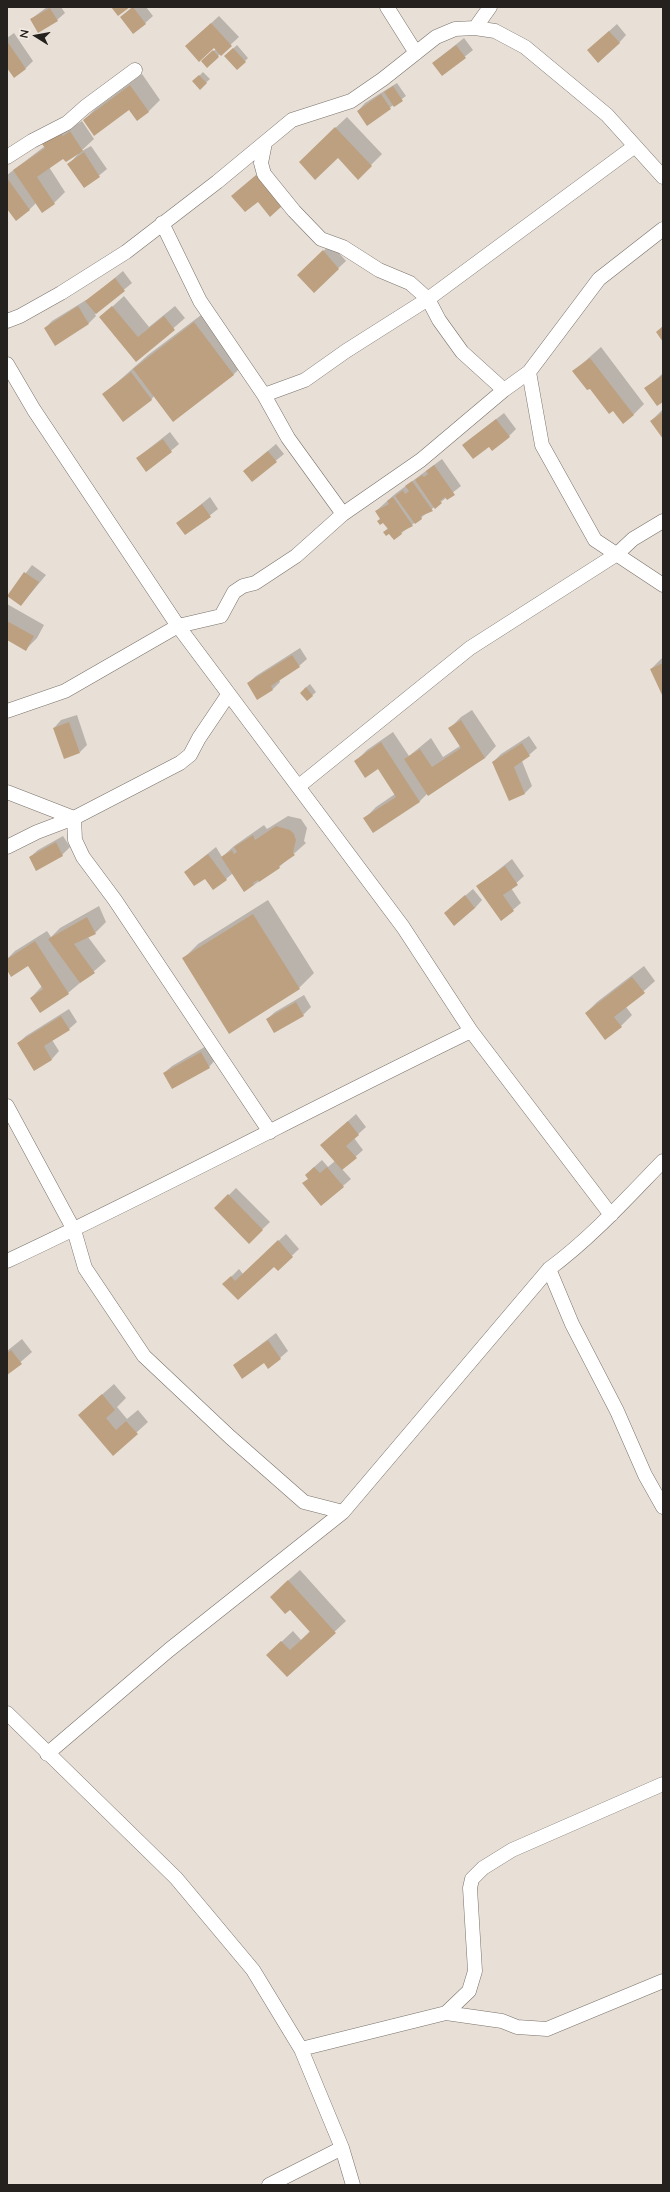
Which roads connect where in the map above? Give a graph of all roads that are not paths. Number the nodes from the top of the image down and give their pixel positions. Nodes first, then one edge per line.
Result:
1 (387, 7) edge
2 (490, 7) edge
3 (475, 28) junction
4 (416, 53) junction
5 (135, 70) dead end
6 (265, 143) junction
7 (635, 146) junction
8 (7, 157) edge
9 (663, 177) edge
10 (162, 223) junction
11 (663, 229) edge
12 (428, 299) junction
13 (7, 321) edge
14 (7, 364) edge
15 (529, 372) junction
16 (504, 390) junction
17 (264, 395) junction
18 (343, 514) junction
19 (663, 522) edge
20 (617, 554) junction
21 (663, 585) edge
22 (178, 626) junction
23 (228, 695) junction
24 (7, 711) edge
25 (298, 786) junction
26 (7, 792) edge
27 (74, 818) junction
28 (7, 847) edge
29 (471, 1031) junction
30 (7, 1106) edge
31 (270, 1132) junction
32 (663, 1161) edge
33 (611, 1215) junction
34 (74, 1230) junction
35 (7, 1261) edge
36 (549, 1269) junction
37 (663, 1507) edge
38 (343, 1512) junction
39 (7, 1713) edge
40 (47, 1754) junction
41 (663, 1784) edge
42 (663, 1981) edge
43 (446, 2013) junction
44 (301, 2049) junction
45 (342, 2148) junction
46 (269, 2185) edge
47 (353, 2185) edge

1 - 4 street
2 - 3 street
3 - 4 street
3 - 7 street
4 - 6 street
5 - 8 street
6 - 10 street
6 - 12 street
7 - 9 street
7 - 12 street
10 - 13 street
10 - 17 street
11 - 15 street
12 - 16 street
12 - 17 street
14 - 22 street
15 - 16 street
15 - 20 street
16 - 18 street
17 - 18 street
18 - 22 street
19 - 20 street
20 - 21 street
20 - 25 street
22 - 23 street
22 - 24 street
23 - 25 street
23 - 27 street
25 - 29 street
26 - 27 street
27 - 28 street
27 - 31 street
29 - 31 street
29 - 33 street
30 - 34 street
31 - 34 street
32 - 33 street
33 - 36 street
34 - 35 street
34 - 38 street
36 - 37 street
36 - 38 street
38 - 40 street
39 - 40 street
40 - 44 street
41 - 43 street
42 - 43 street
43 - 44 street
44 - 45 street
45 - 46 street
45 - 47 street

